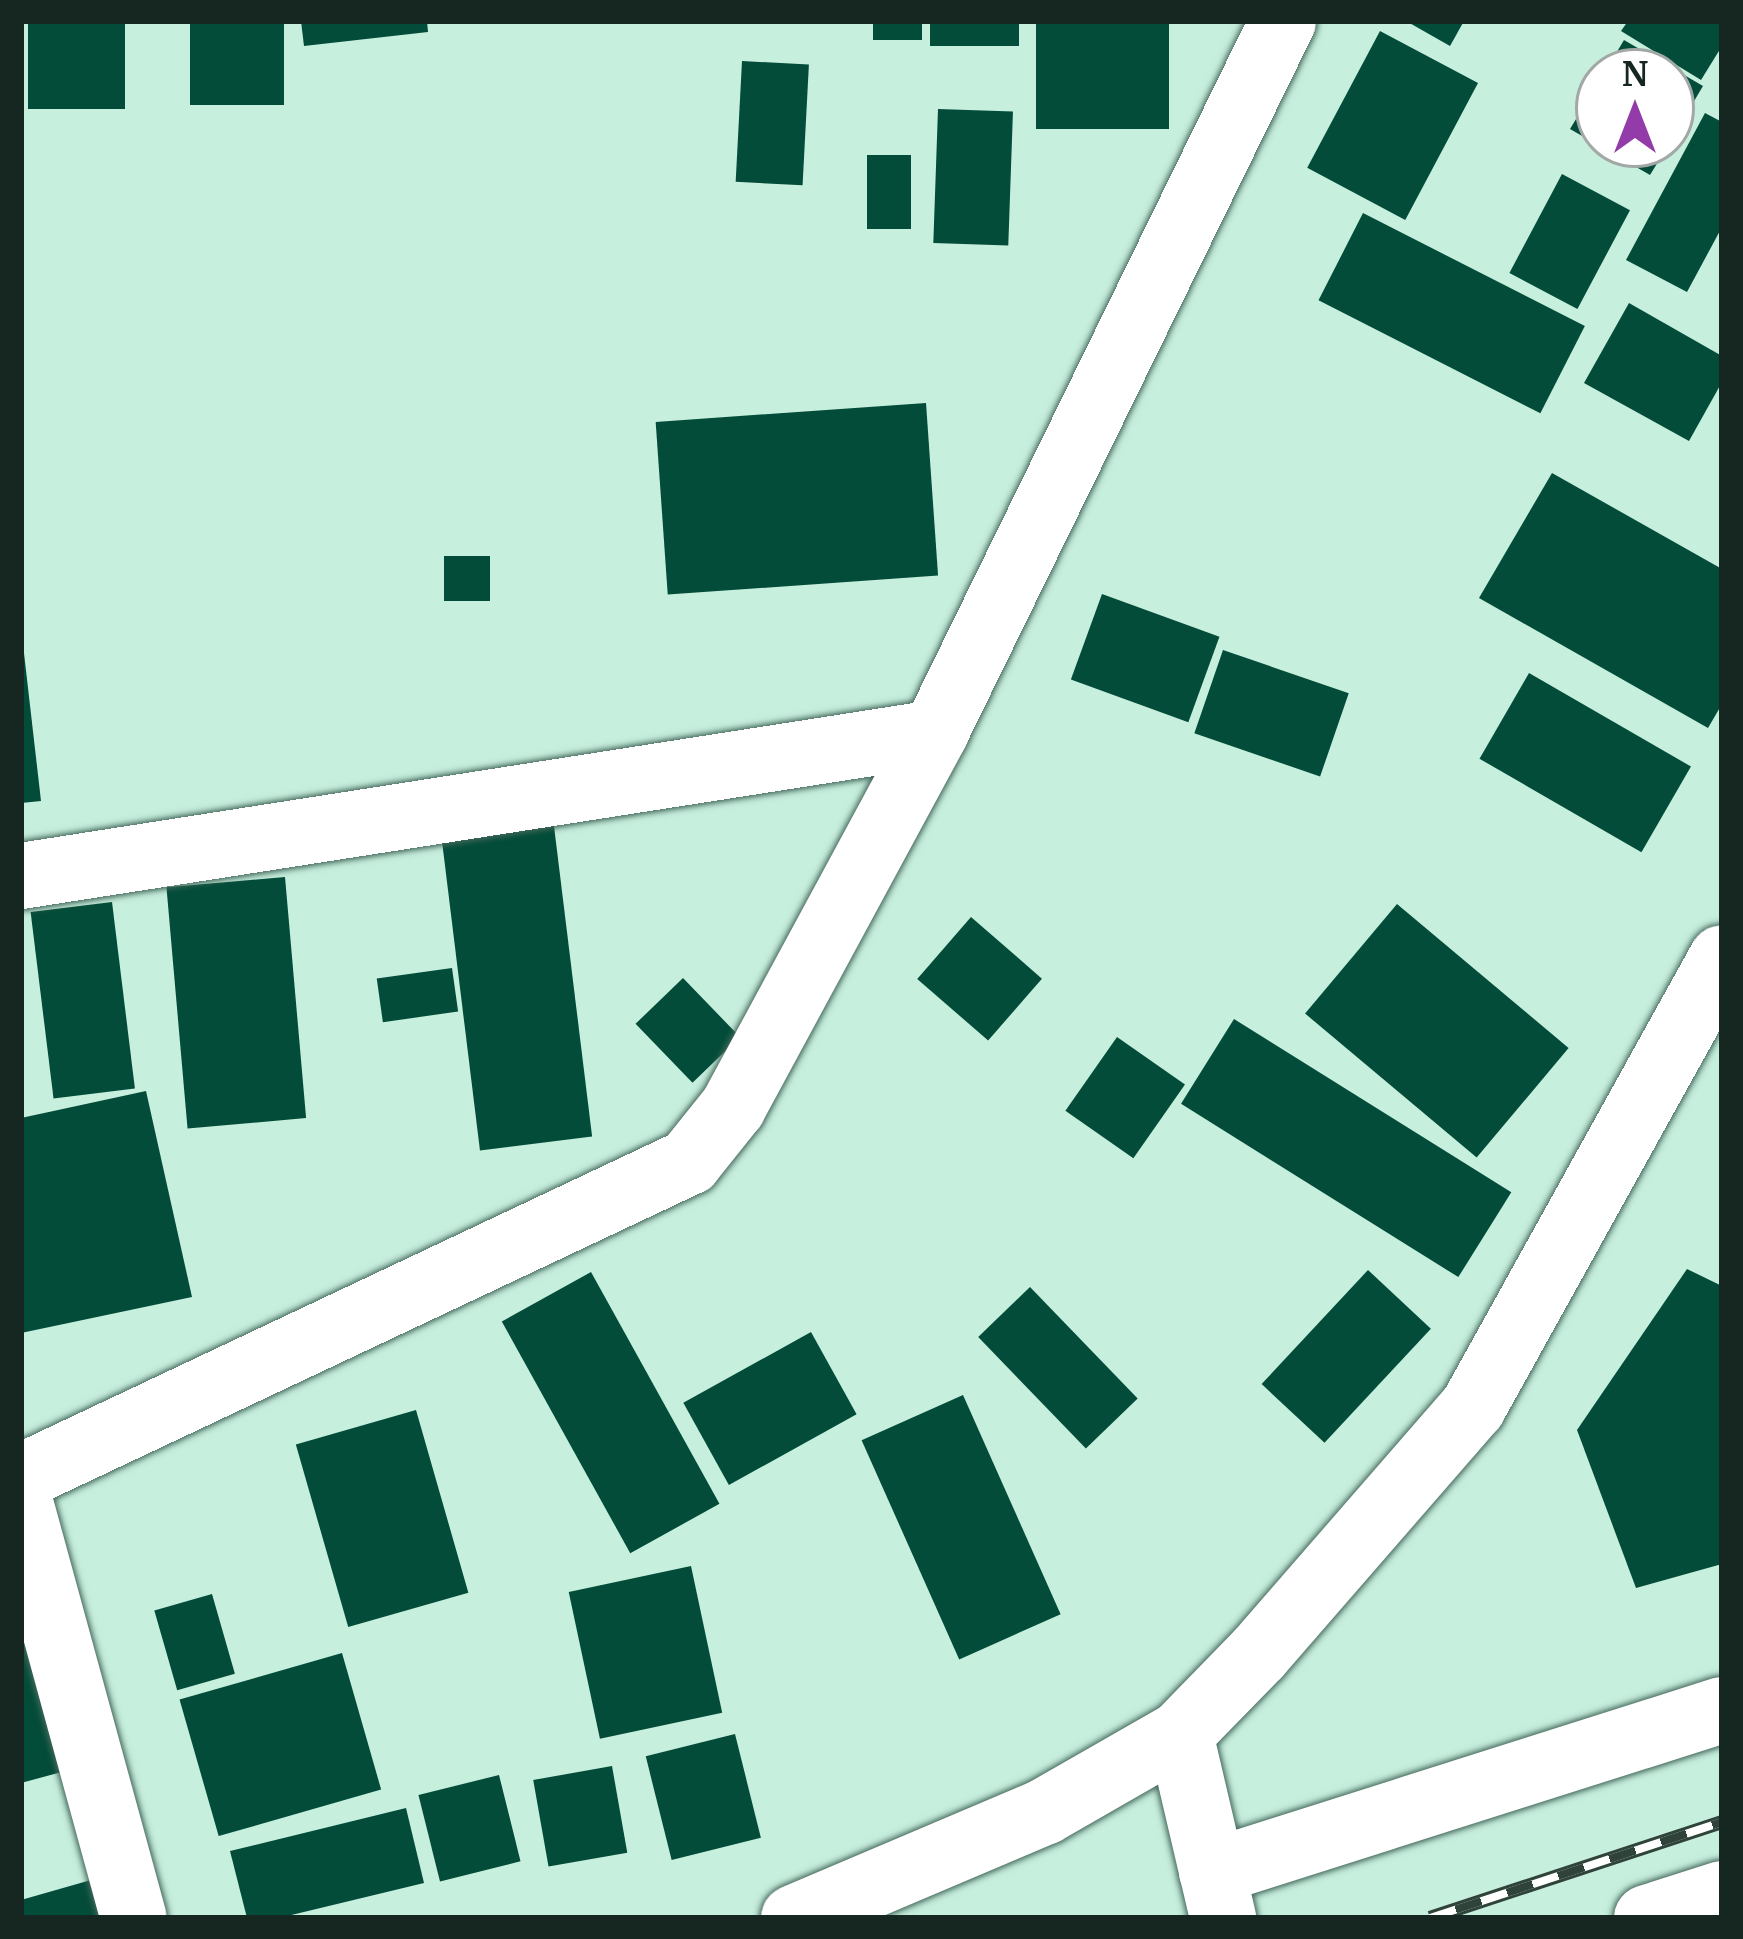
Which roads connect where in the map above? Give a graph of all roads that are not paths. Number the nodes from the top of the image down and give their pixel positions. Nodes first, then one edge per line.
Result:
1 (1283, 21) edge
2 (934, 733) junction
3 (21, 876) edge
4 (1722, 958) edge
5 (21, 1477) edge
6 (21, 1506) edge
7 (1722, 1710) edge
8 (1180, 1734) junction
9 (1722, 1894) edge
10 (1218, 1895) edge
11 (134, 1918) edge
12 (794, 1918) edge
13 (1647, 1918) edge

1 - 2 street
2 - 3 street
2 - 5 street
4 - 8 street
6 - 11 street
7 - 10 street
8 - 10 street
8 - 12 street
9 - 13 street

